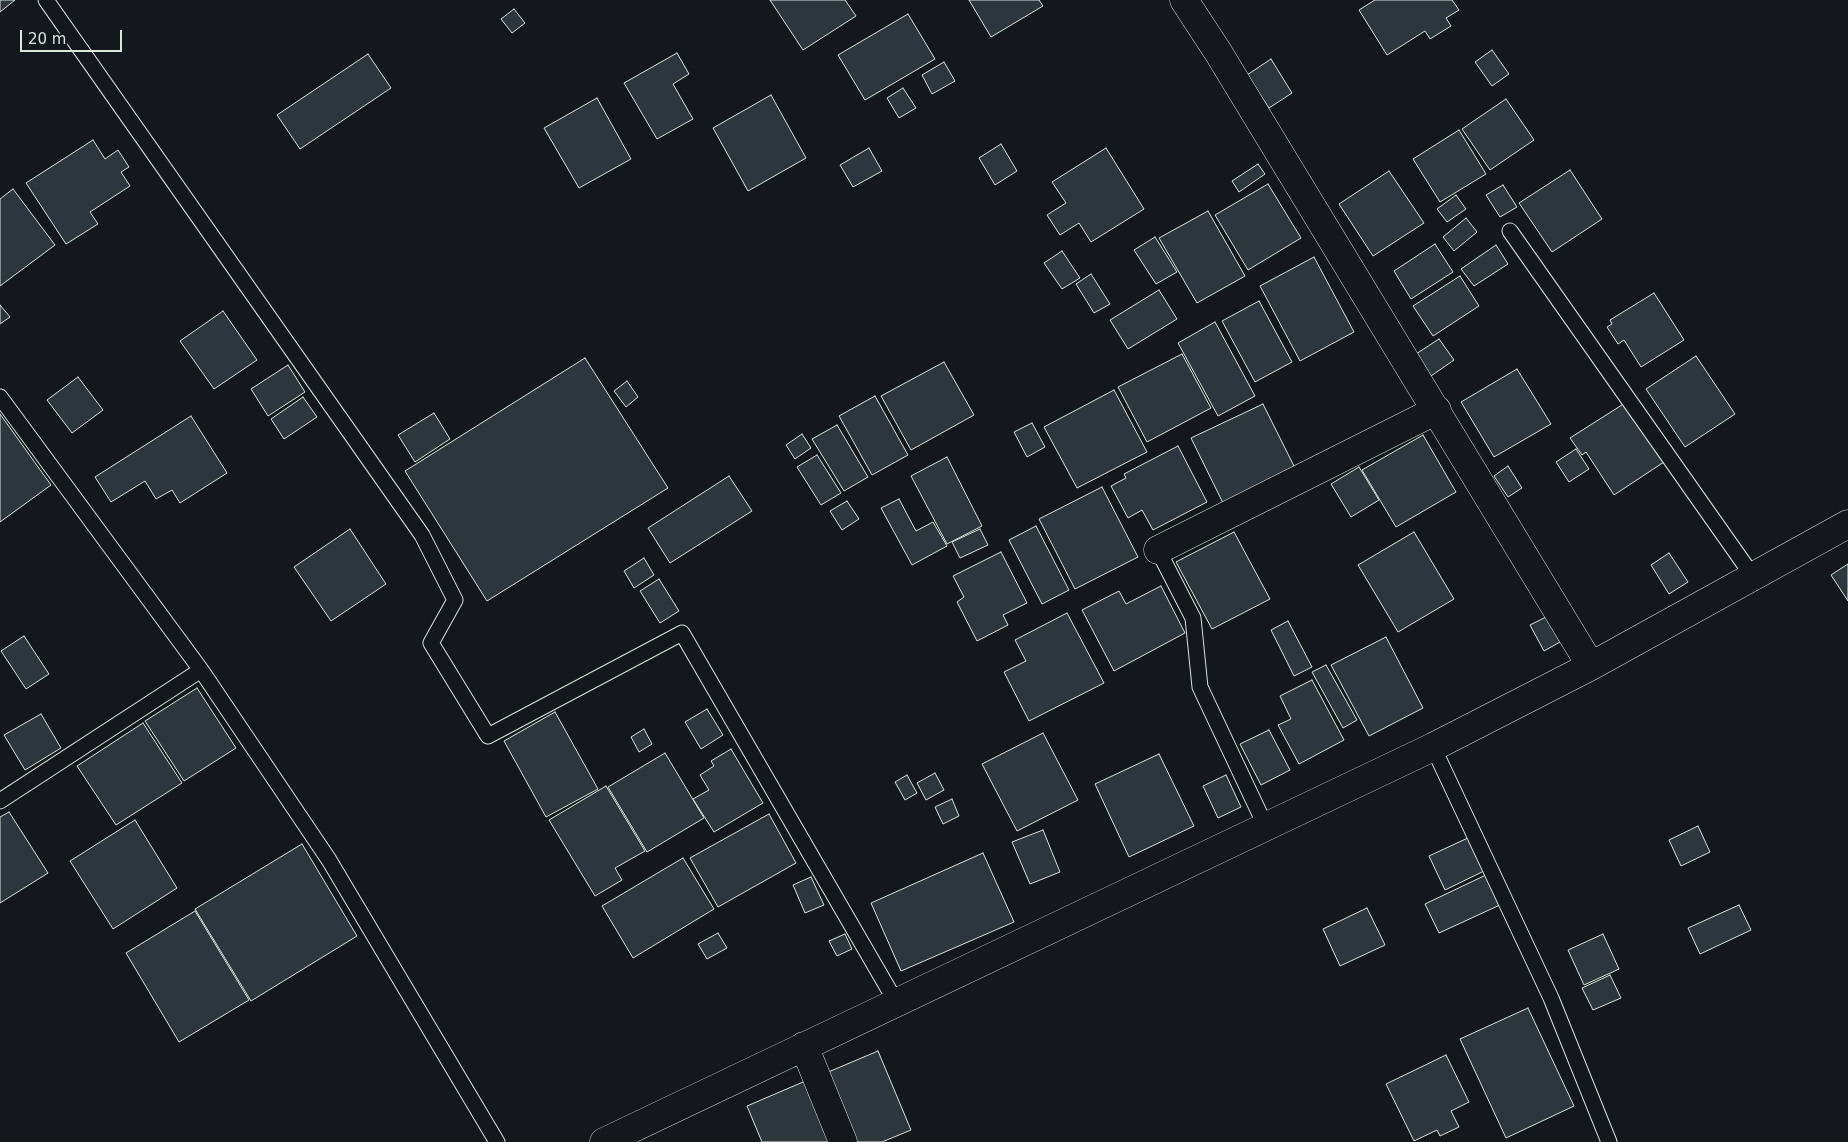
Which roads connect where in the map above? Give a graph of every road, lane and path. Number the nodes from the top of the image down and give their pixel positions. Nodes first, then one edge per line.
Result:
1 (47, 0) edge
2 (1184, 0) edge
3 (1510, 231) dead end
4 (0, 397) edge
5 (1436, 410) junction
6 (1848, 524) edge
7 (1158, 550) joint
8 (1752, 575) junction
9 (1591, 666) junction
10 (201, 670) junction
11 (1433, 747) junction
12 (0, 801) edge
13 (1266, 827) junction
14 (896, 1002) junction
15 (804, 1046) junction
16 (497, 1142) edge
17 (604, 1142) edge
18 (843, 1142) edge
19 (1609, 1142) edge

1 - 14 lane
2 - 5 street
3 - 8 lane
4 - 10 lane
5 - 7 street
5 - 9 street
6 - 8 street
7 - 13 lane
8 - 9 street
9 - 11 street
10 - 12 lane
10 - 16 lane
11 - 13 street
11 - 19 lane
13 - 14 street
14 - 15 street
15 - 17 street
15 - 18 street

